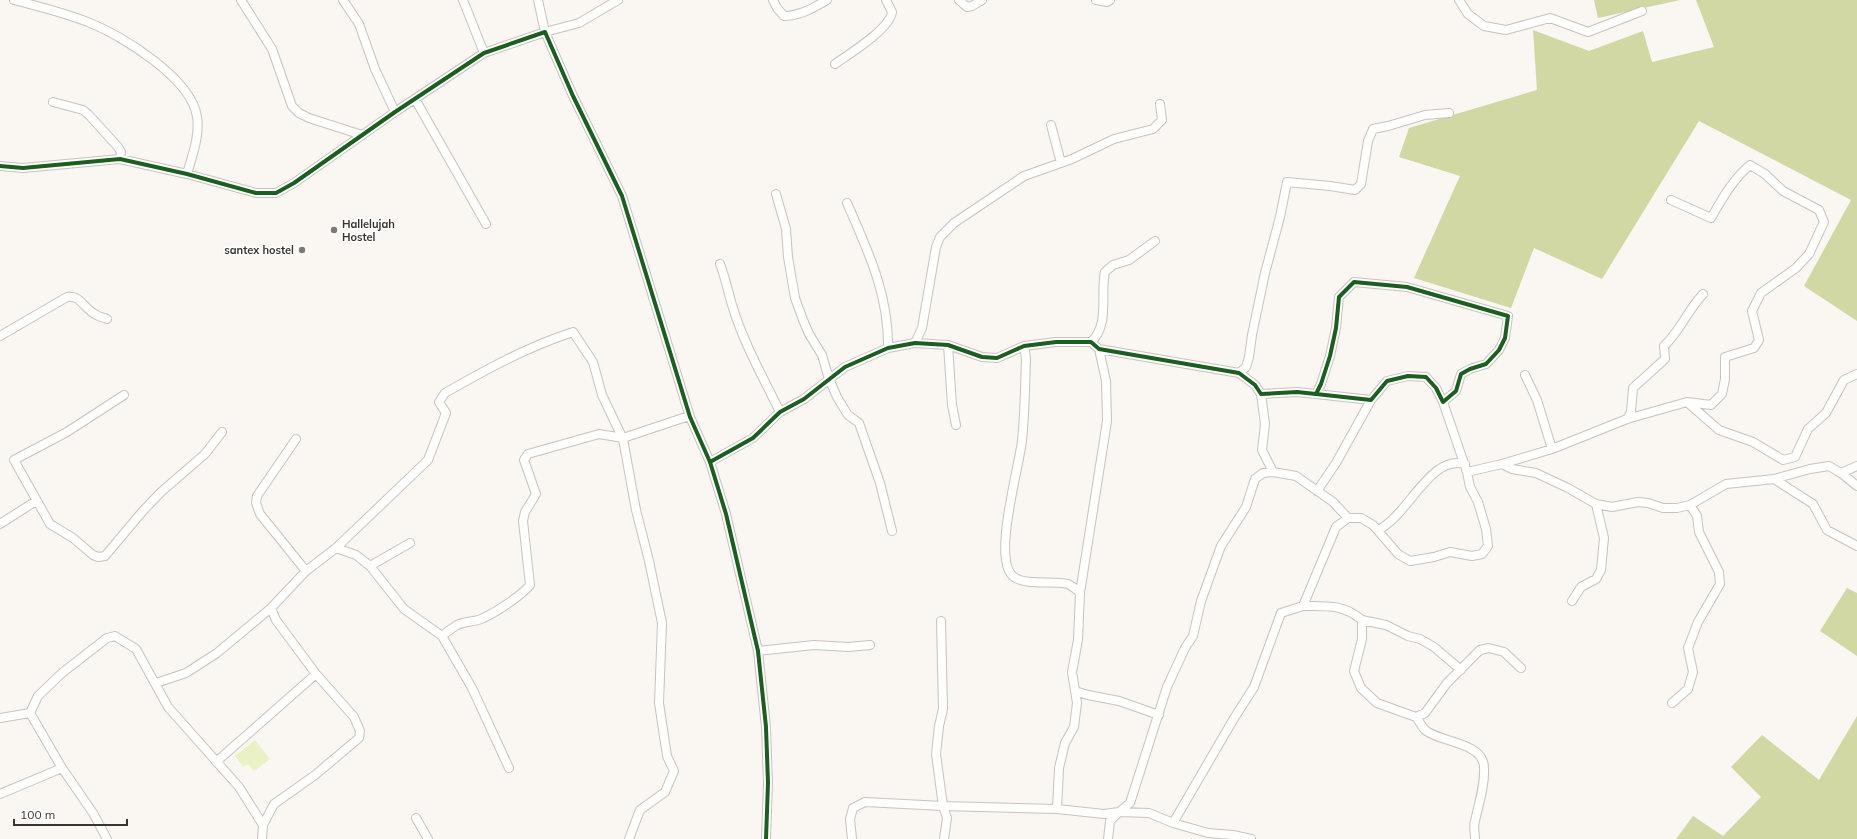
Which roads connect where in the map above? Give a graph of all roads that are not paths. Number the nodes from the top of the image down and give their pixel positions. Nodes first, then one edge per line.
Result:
1 (14, 0) edge
2 (241, 0) edge
3 (344, 0) edge
4 (463, 0) edge
5 (538, 0) edge
6 (618, 0) edge
7 (773, 0) edge
8 (826, 0) edge
9 (886, 0) edge
10 (959, 0) edge
11 (982, 0) edge
12 (1096, 0) edge
13 (1110, 0) edge
14 (1459, 0) edge
15 (1642, 11) dead end
16 (545, 32) junction
17 (484, 53) junction
18 (834, 64) dead end
19 (414, 99) junction
20 (53, 102) dead end
21 (1160, 104) dead end
22 (395, 112) junction
23 (1449, 113) dead end
24 (1051, 125) dead end
25 (362, 135) junction
26 (120, 159) junction
27 (1061, 162) junction
28 (0, 166) edge
29 (187, 174) junction
30 (776, 194) dead end
31 (1671, 200) dead end
32 (847, 203) dead end
33 (486, 224) dead end
34 (1155, 241) dead end
35 (720, 264) dead end
36 (1703, 294) dead end
37 (107, 319) dead end
38 (0, 336) edge
39 (1091, 342) junction
40 (915, 343) junction
41 (948, 345) junction
42 (1024, 346) junction
43 (888, 348) junction
44 (1100, 350) junction
45 (1239, 373) junction
46 (1857, 374) edge
47 (1525, 375) dead end
48 (829, 379) junction
49 (1261, 394) junction
50 (1316, 394) junction
51 (124, 395) dead end
52 (1371, 400) junction
53 (1443, 402) junction
54 (1687, 402) junction
55 (780, 412) junction
56 (689, 416) junction
57 (1627, 419) junction
58 (956, 426) dead end
59 (222, 432) dead end
60 (623, 438) junction
61 (296, 439) dead end
62 (1552, 449) junction
63 (710, 462) junction
64 (1502, 464) junction
65 (1857, 466) edge
66 (1466, 468) junction
67 (1273, 472) junction
68 (1841, 473) junction
69 (1774, 479) junction
70 (1857, 486) edge
71 (1317, 491) junction
72 (36, 501) junction
73 (1596, 504) junction
74 (1690, 505) junction
75 (1348, 518) junction
76 (0, 524) edge
77 (1378, 530) junction
78 (892, 531) dead end
79 (410, 543) dead end
80 (1857, 546) edge
81 (336, 548) junction
82 (370, 566) junction
83 (306, 571) junction
84 (1080, 593) junction
85 (1572, 601) dead end
86 (1303, 606) junction
87 (271, 608) junction
88 (1362, 620) junction
89 (941, 622) dead end
90 (442, 636) junction
91 (870, 645) dead end
92 (758, 651) junction
93 (1521, 668) dead end
94 (1461, 670) junction
95 (316, 674) junction
96 (156, 683) junction
97 (1075, 691) junction
98 (1672, 703) dead end
99 (30, 713) junction
100 (1159, 715) junction
101 (1416, 717) junction
102 (0, 718) edge
103 (216, 762) junction
104 (62, 768) junction
105 (509, 768) dead end
106 (0, 794) edge
107 (943, 806) junction
108 (1057, 809) junction
109 (1120, 812) junction
110 (416, 818) dead end
111 (1173, 823) junction
112 (263, 825) junction
113 (1203, 835) edge
114 (107, 839) edge
115 (262, 839) edge
116 (428, 839) edge
117 (629, 839) edge
118 (766, 839) edge
119 (852, 839) edge
120 (944, 839) edge
121 (1108, 839) edge
122 (1251, 839) edge
123 (1475, 839) edge

1 - 29 street
2 - 25 street
3 - 22 street
4 - 17 street
5 - 16 street
6 - 16 street
7 - 8 street
9 - 18 street
10 - 11 street
12 - 13 street
14 - 15 street
16 - 17 street
16 - 56 street
17 - 19 street
19 - 22 street
19 - 33 street
20 - 26 street
21 - 27 street
22 - 25 street
23 - 45 street
24 - 27 street
25 - 29 street
26 - 28 street
26 - 29 street
27 - 40 street
30 - 48 street
31 - 54 street
32 - 43 street
34 - 39 street
35 - 55 street
36 - 57 street
37 - 38 street
39 - 42 street
39 - 44 street
40 - 41 street
40 - 43 street
41 - 42 street
41 - 58 street
42 - 84 street
43 - 48 street
44 - 45 street
44 - 84 street
45 - 49 street
46 - 54 street
47 - 62 street
48 - 55 street
48 - 78 street
49 - 50 street
49 - 67 street
50 - 52 street
50 - 53 street
51 - 72 street
52 - 53 street
52 - 71 street
53 - 66 street
54 - 57 street
55 - 63 street
56 - 60 street
56 - 63 street
57 - 62 street
59 - 72 street
60 - 81 street
60 - 90 street
60 - 117 street
61 - 83 street
62 - 64 street
63 - 92 street
64 - 66 street
64 - 73 street
65 - 68 street
66 - 77 street
66 - 77 street
67 - 71 street
67 - 100 street
68 - 69 street
68 - 70 street
69 - 74 street
69 - 80 street
71 - 75 street
72 - 76 street
73 - 74 street
73 - 85 street
74 - 98 street
75 - 77 street
75 - 86 street
79 - 82 street
81 - 82 street
81 - 83 street
82 - 90 street
83 - 87 street
84 - 97 street
86 - 88 street
86 - 111 street
87 - 95 street
87 - 96 street
88 - 94 street
88 - 101 street
89 - 107 street
90 - 105 street
91 - 92 street
92 - 118 street
93 - 94 street
94 - 101 street
95 - 103 street
95 - 112 street
96 - 99 street
96 - 103 street
97 - 100 street
97 - 108 street
99 - 102 street
99 - 104 street
100 - 109 street
101 - 123 street
103 - 112 street
104 - 106 street
104 - 114 street
107 - 108 street
107 - 119 street
107 - 120 street
108 - 109 street
109 - 111 street
109 - 121 street
110 - 116 street
111 - 113 street
112 - 115 street
113 - 122 street

